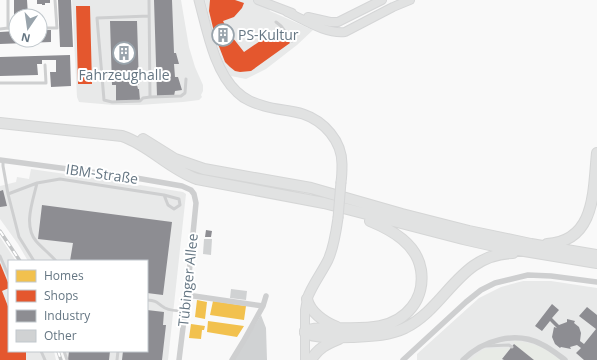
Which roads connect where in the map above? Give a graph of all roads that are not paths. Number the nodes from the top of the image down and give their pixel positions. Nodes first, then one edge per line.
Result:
1 (55, 0) edge
2 (149, 0) edge
3 (199, 0) edge
4 (204, 0) edge
5 (260, 0) edge
6 (382, 0) edge
7 (410, 0) edge
8 (287, 12) junction
9 (203, 14) junction
10 (149, 16) junction
11 (276, 22) dead end
12 (8, 28) edge
13 (48, 28) edge
14 (0, 29) edge
15 (292, 41) dead end
16 (45, 65) dead end
17 (186, 79) dead end
18 (0, 83) edge
19 (150, 97) junction
20 (0, 117) edge
21 (0, 123) edge
22 (597, 153) edge
23 (2, 160) edge
24 (36, 183) junction
25 (8, 194) junction
26 (164, 195) junction
27 (196, 201) joint
28 (324, 203) junction
29 (531, 244) junction
30 (549, 255) junction
31 (597, 255) edge
32 (0, 256) edge
33 (33, 260) edge
34 (55, 260) edge
35 (597, 263) edge
36 (8, 275) edge
37 (597, 282) edge
38 (188, 295) junction
39 (266, 296) dead end
40 (306, 299) junction
41 (148, 300) edge
42 (263, 306) junction
43 (186, 311) junction
44 (305, 332) junction
45 (342, 333) junction
46 (480, 347) junction
47 (512, 347) dead end
48 (179, 360) edge
49 (232, 360) edge
50 (305, 360) edge
51 (311, 360) edge
52 (403, 360) edge
53 (463, 360) edge
54 (565, 360) edge

1 - 13 lane
2 - 10 lane
3 - 9 main road
4 - 9 main road
5 - 8 main road
6 - 8 main road
7 - 8 main road
9 - 40 main road, bridge
10 - 19 lane
10 - 19 lane
11 - 15 lane
12 - 14 lane
16 - 18 lane
17 - 19 lane
20 - 29 highway
21 - 28 highway
22 - 29 highway
23 - 25 lane
23 - 27 street, IBM-Straße
24 - 25 lane
24 - 26 lane
24 - 34 lane
25 - 33 lane
26 - 26 lane
27 - 38 street, Tübinger Allee
28 - 30 highway
28 - 45 highway
29 - 31 highway
30 - 35 highway
30 - 45 highway
32 - 36 lane
37 - 52 street
38 - 42 street
38 - 43 street, Tübinger Allee
39 - 42 street
40 - 44 main road
40 - 45 highway
41 - 43 lane
42 - 49 street
43 - 48 street, Tübinger Allee
44 - 45 highway
44 - 50 main road
45 - 51 highway
46 - 47 lane
46 - 53 street
46 - 54 street

